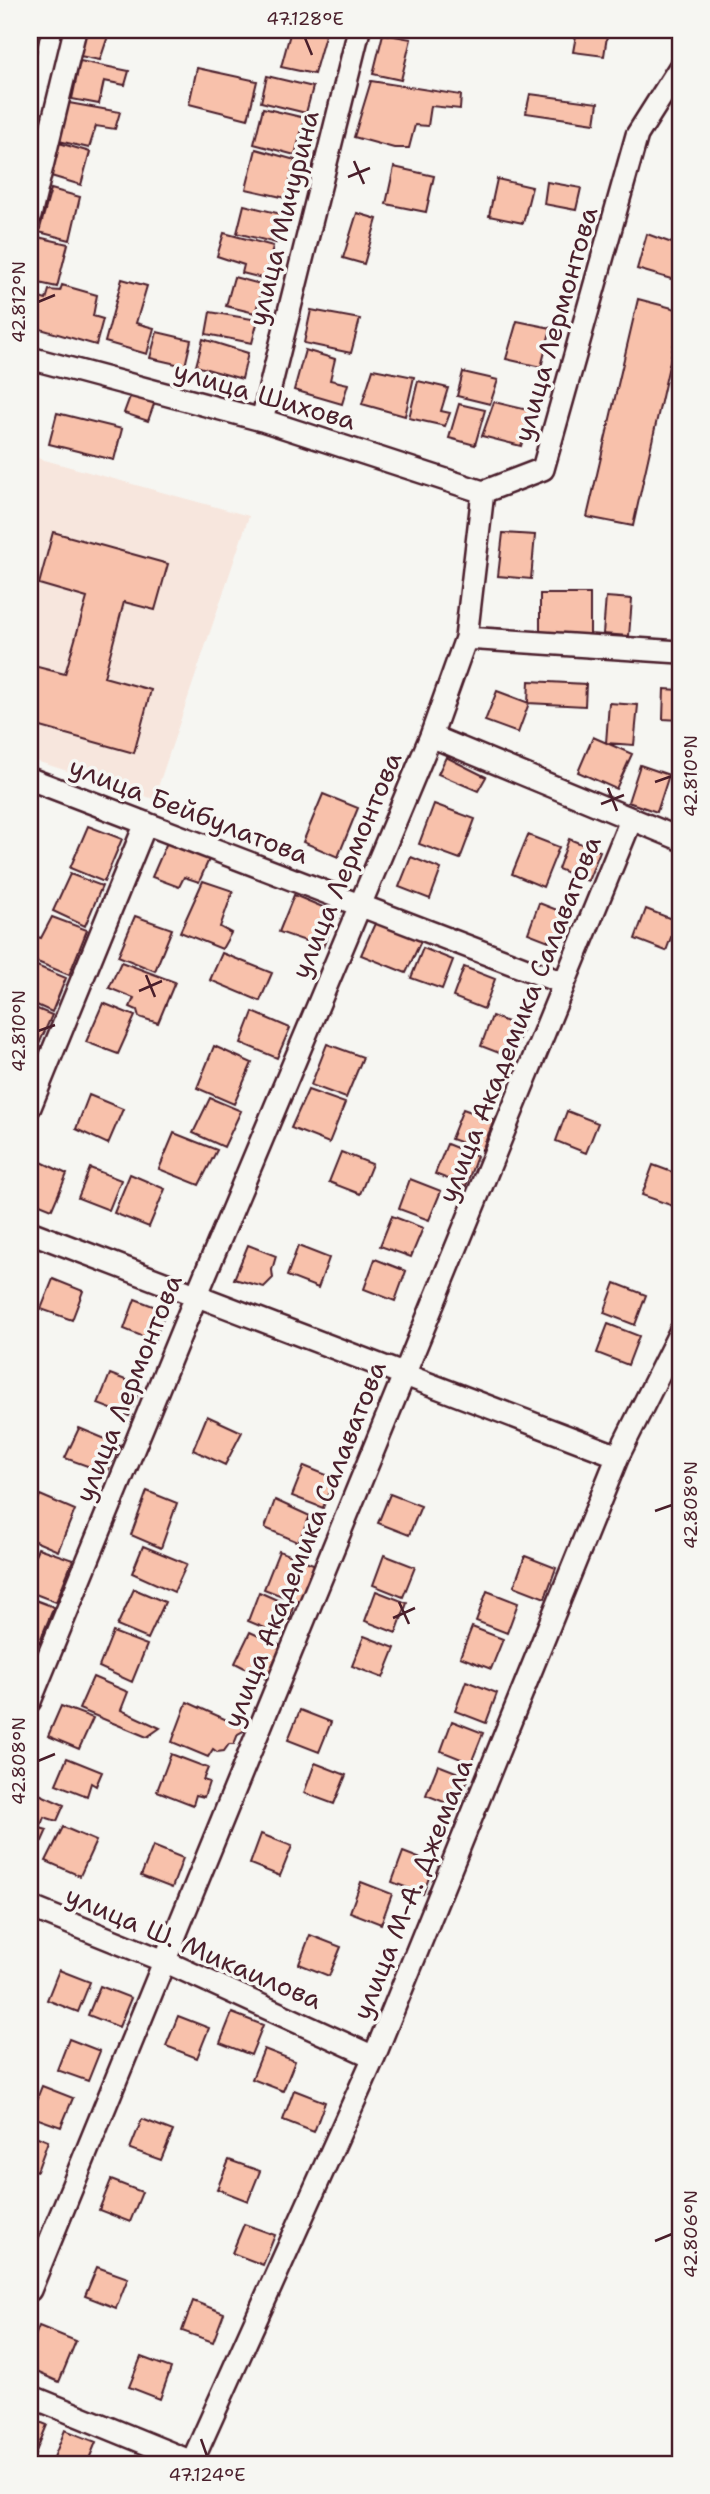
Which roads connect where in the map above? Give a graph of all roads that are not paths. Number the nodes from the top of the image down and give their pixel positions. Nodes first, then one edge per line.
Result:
1 (75, 30) edge
2 (359, 30) edge
3 (680, 67) edge
4 (30, 216) edge
5 (30, 358) edge
6 (262, 420) junction
7 (484, 492) junction
8 (466, 638) junction
9 (680, 653) edge
10 (431, 736) junction
11 (30, 779) edge
12 (631, 820) junction
13 (146, 823) junction
14 (680, 839) edge
15 (360, 905) junction
16 (564, 983) junction
17 (30, 1107) edge
18 (30, 1232) edge
19 (197, 1294) junction
20 (680, 1332) edge
21 (404, 1374) junction
22 (618, 1456) junction
23 (30, 1701) edge
24 (30, 1906) edge
25 (164, 1961) junction
26 (374, 2057) junction
27 (30, 2290) edge
28 (30, 2396) edge
29 (192, 2463) edge

1 - 4 street
2 - 6 street, улица Мичурина
3 - 7 street, улица Лермонтова
5 - 6 street, улица Шихова
6 - 7 street, улица Шихова
7 - 8 street, улица Лермонтова
8 - 9 street
8 - 10 street, улица Лермонтова
10 - 12 street
10 - 15 street, улица Лермонтова
11 - 13 street, улица Бейбулатова
12 - 14 street
12 - 16 street, улица Академика Салаватова
13 - 15 street, улица Бейбулатова
13 - 17 street
15 - 16 street, улица Бейбулатова
15 - 19 street, улица Лермонтова
16 - 21 street, улица Академика Салаватова
18 - 19 street
19 - 21 street
19 - 23 street, улица Лермонтова
20 - 22 street, улица М-А. Джемала
21 - 22 street
21 - 25 street, улица Академика Салаватова
22 - 26 street, улица М-А. Джемала
24 - 25 street, улица Ш. Микаилова
25 - 26 street, улица Ш. Микаилова
25 - 27 street, улица Академика Салаватова
26 - 29 street, улица М-А. Джемала
28 - 29 street

